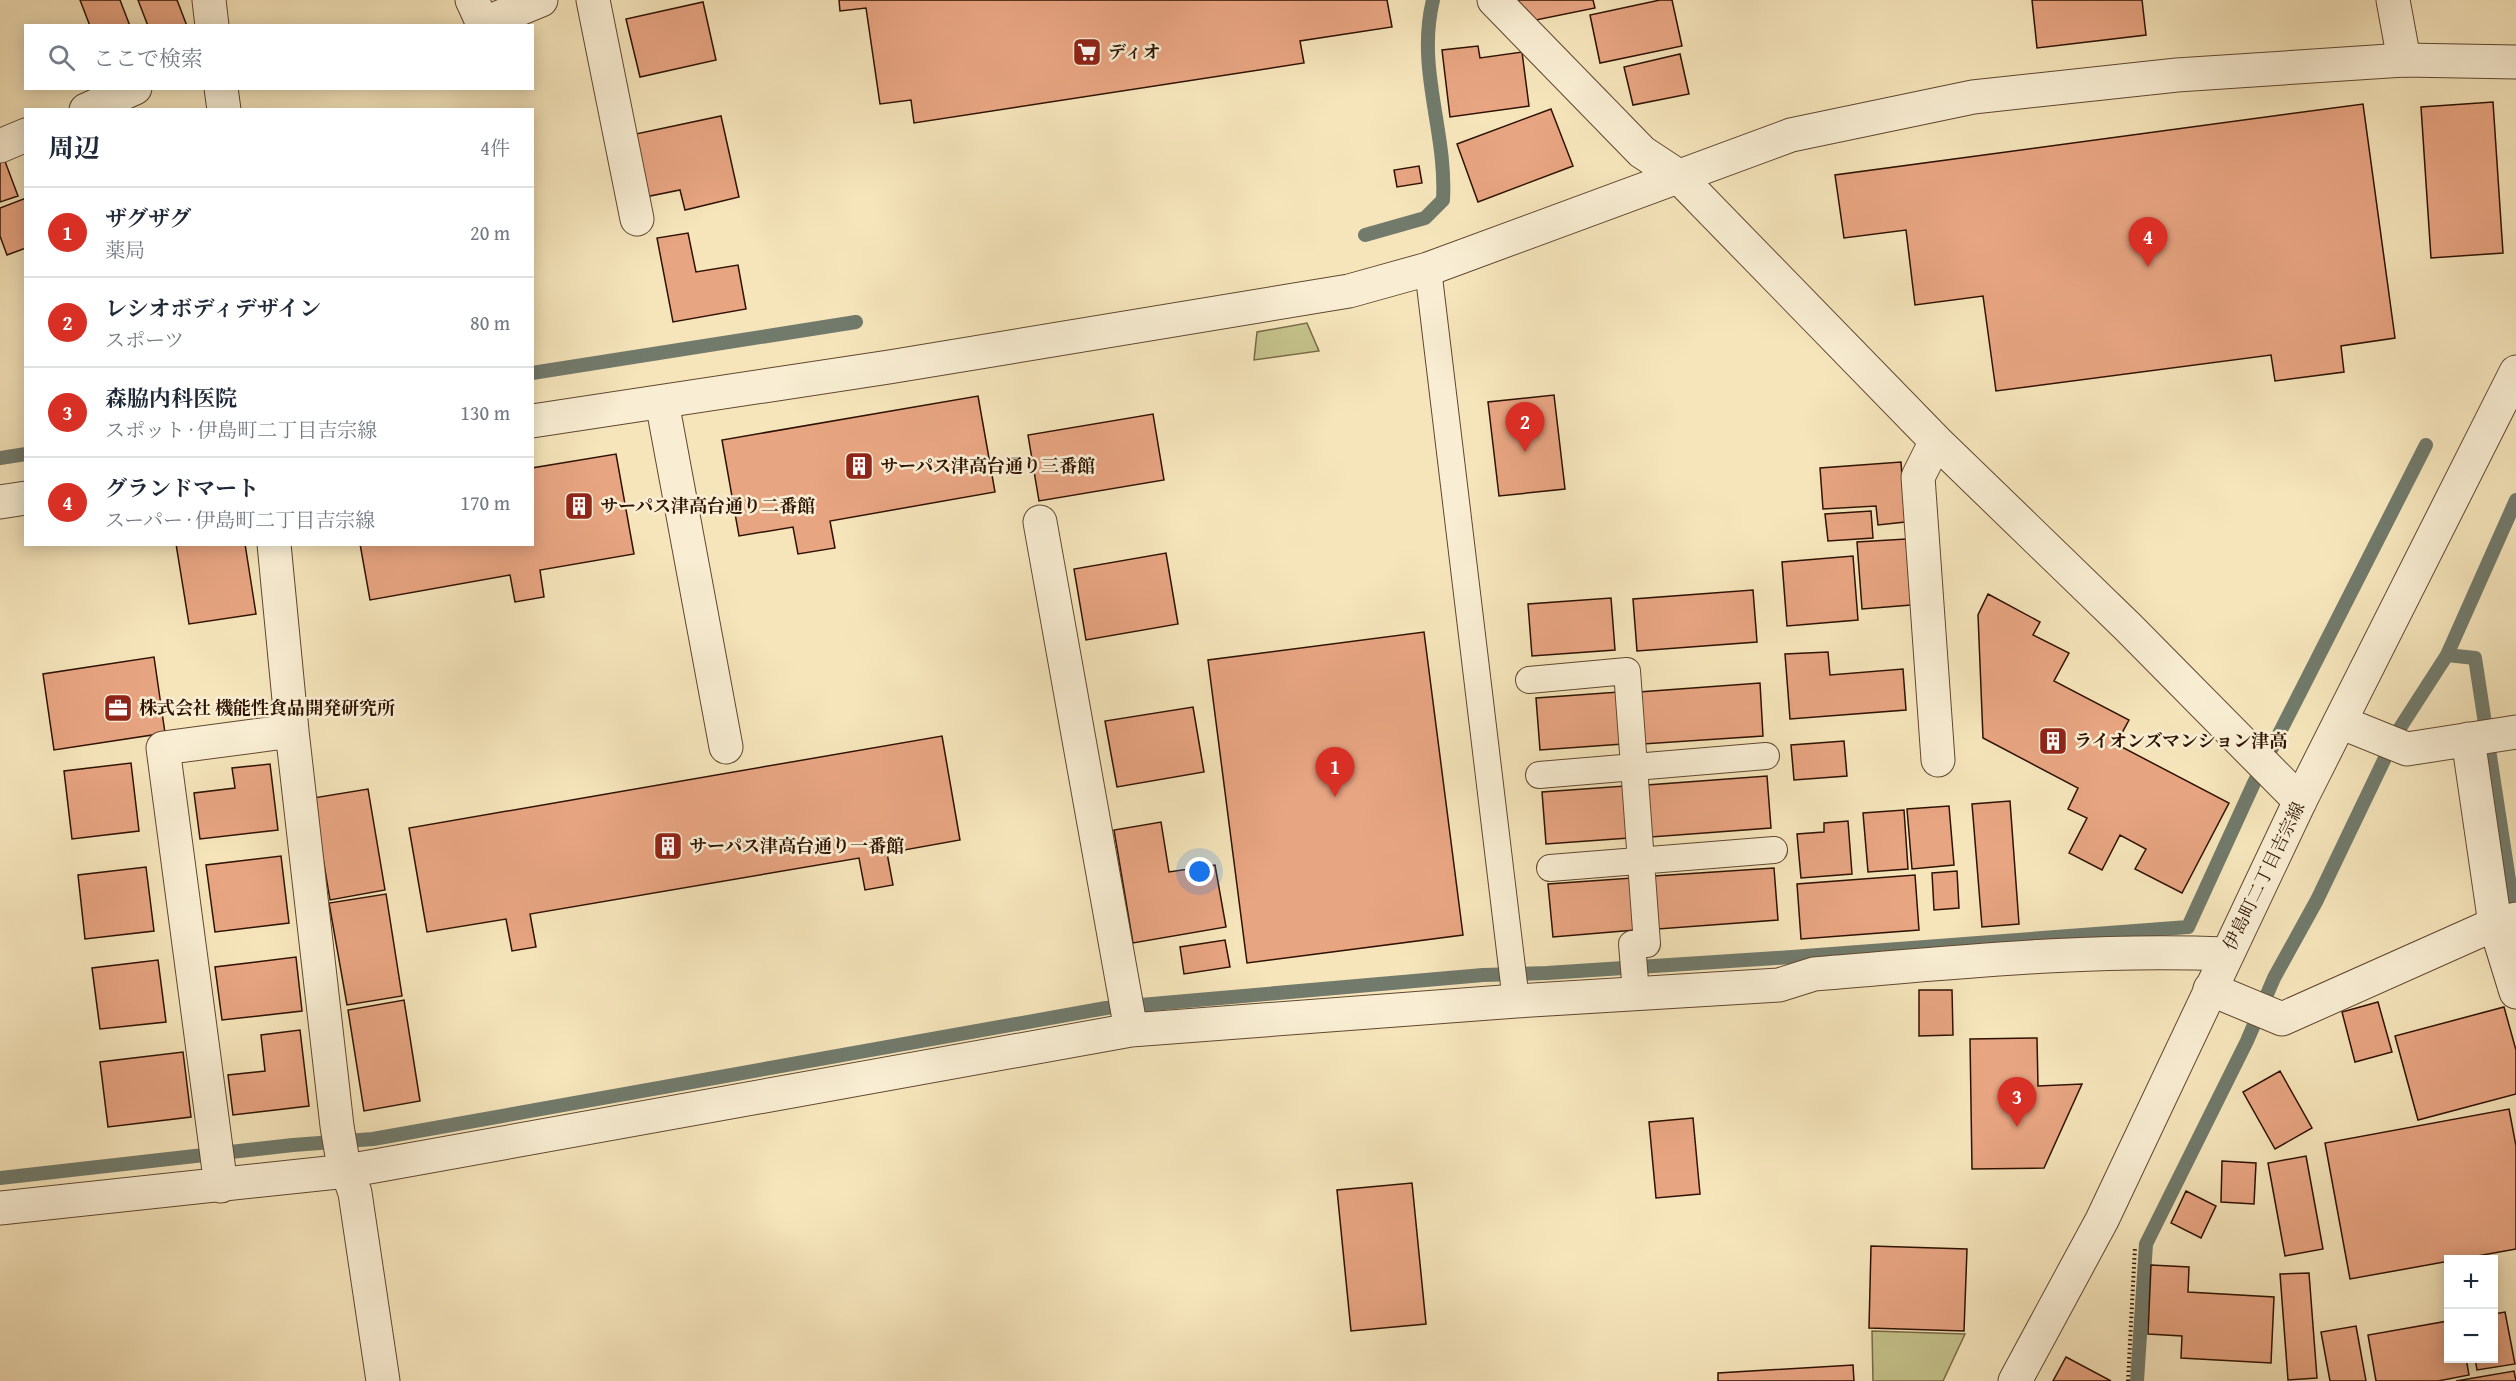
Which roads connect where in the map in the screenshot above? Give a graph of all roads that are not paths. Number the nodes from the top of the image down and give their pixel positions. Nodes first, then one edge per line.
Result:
1 (208, 0) edge
2 (472, 0) edge
3 (541, 0) edge
4 (592, 0) edge
5 (1494, 0) edge
6 (2392, 0) edge
7 (212, 24) edge
8 (2404, 60) junction
9 (2516, 62) edge
10 (131, 90) edge
11 (221, 90) edge
12 (90, 108) edge
13 (224, 108) edge
14 (24, 136) edge
15 (0, 146) edge
16 (1677, 175) junction
17 (637, 219) dead end
18 (1428, 269) junction
19 (2516, 372) edge
20 (662, 402) junction
21 (534, 421) edge
22 (1936, 441) junction
23 (24, 498) edge
24 (0, 502) edge
25 (1041, 522) dead end
26 (274, 546) edge
27 (1529, 680) dead end
28 (2340, 722) junction
29 (292, 731) junction
30 (2490, 735) edge
31 (726, 747) dead end
32 (1766, 756) dead end
33 (1938, 760) dead end
34 (1634, 767) junction
35 (1539, 775) dead end
36 (2300, 801) junction
37 (1774, 850) dead end
38 (1641, 860) junction
39 (1550, 868) dead end
40 (2505, 921) edge
41 (2226, 954) junction
42 (1635, 976) junction
43 (1513, 984) junction
44 (2210, 989) junction
45 (2516, 993) edge
46 (1128, 1014) junction
47 (342, 1151) junction
48 (218, 1164) junction
49 (0, 1209) edge
50 (383, 1381) edge
51 (2015, 1381) edge

1 - 7 street
2 - 3 street
4 - 17 street
5 - 16 street
6 - 8 street
8 - 9 street
8 - 16 street
10 - 12 street
11 - 13 street
14 - 15 street
16 - 18 street
16 - 22 street
18 - 20 street
18 - 43 lane
19 - 28 street, 伊島町二丁目吉宗線
20 - 21 street
20 - 31 street
22 - 33 street
22 - 36 street
23 - 24 street
25 - 46 street
26 - 29 street
27 - 34 lane
28 - 30 street
28 - 36 street, 伊島町二丁目吉宗線
29 - 47 street
29 - 48 street
30 - 40 street
32 - 34 lane
34 - 35 lane
34 - 38 lane
36 - 41 street, 伊島町二丁目吉宗線
37 - 38 lane
38 - 39 lane
38 - 42 lane
40 - 44 street
40 - 45 street
41 - 42 street
41 - 44 street, 伊島町二丁目吉宗線
42 - 43 street
43 - 46 street
44 - 51 street, 伊島町二丁目吉宗線
46 - 47 street
47 - 48 street
47 - 50 street
48 - 49 street

